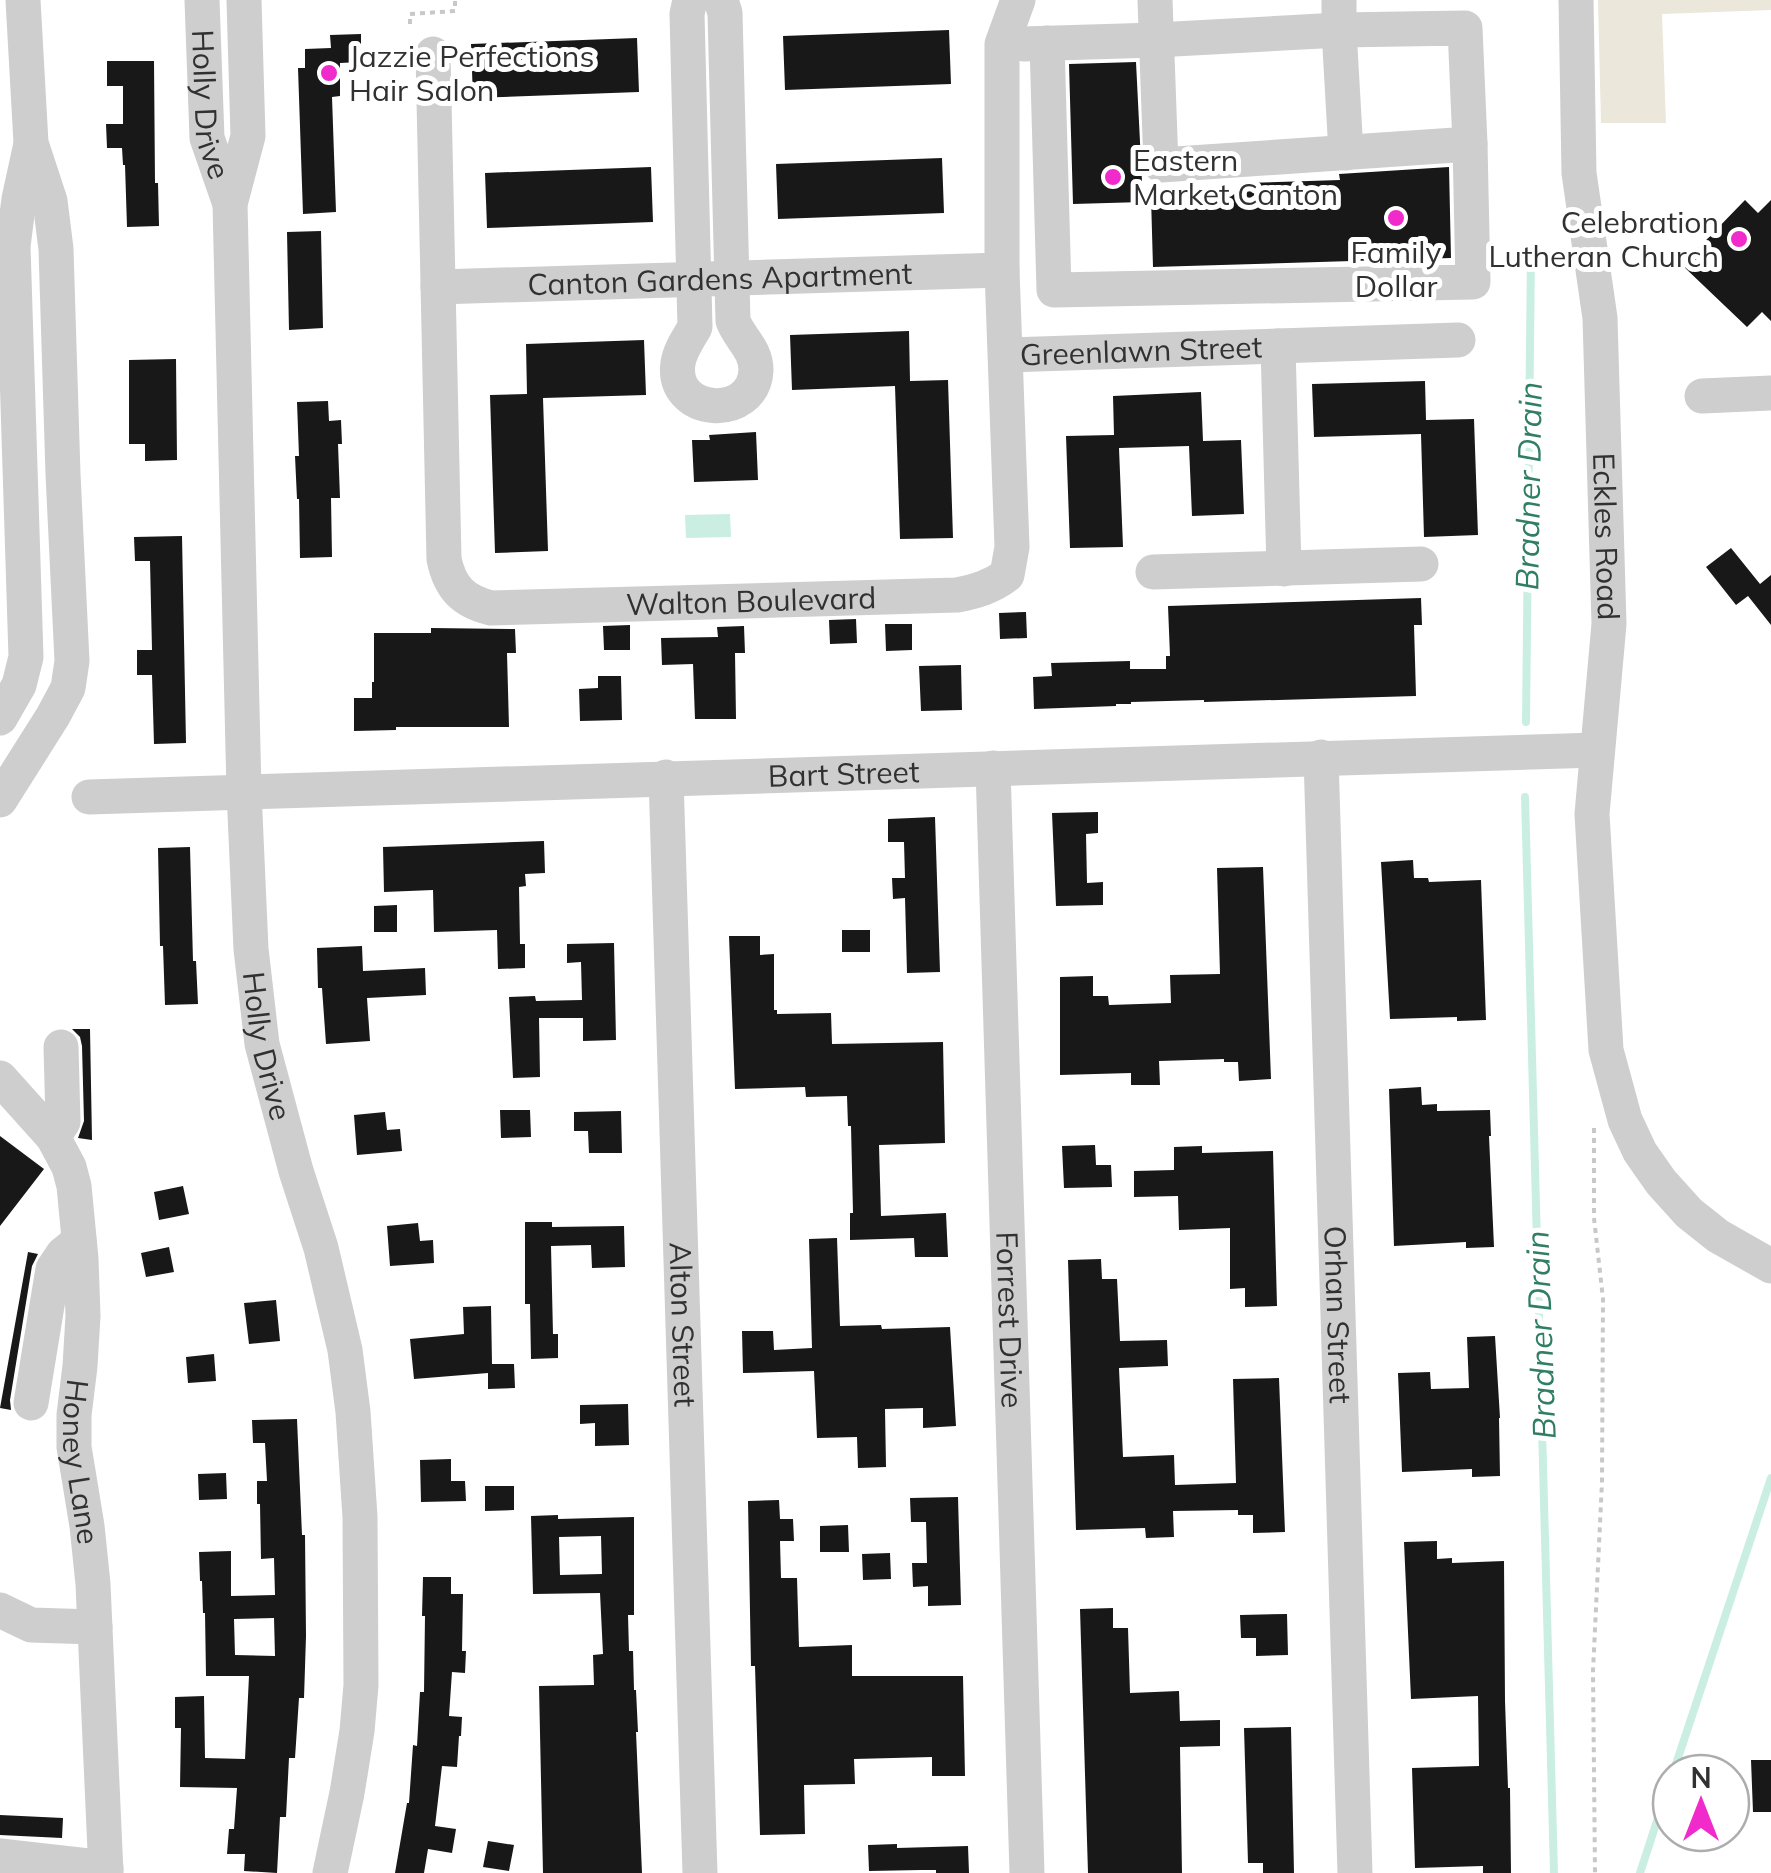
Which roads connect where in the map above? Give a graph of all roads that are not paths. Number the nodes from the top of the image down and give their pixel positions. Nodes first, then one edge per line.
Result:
1 (23, 0) edge
2 (202, 0) edge
3 (244, 0) edge
4 (690, 0) edge
5 (720, 0) edge
6 (1018, 0) edge
7 (1154, 0) edge
8 (1576, 0) edge
9 (1339, 15) edge
10 (1156, 40) junction
11 (1046, 43) junction
12 (1002, 44) junction
13 (433, 54) dead end
14 (728, 124) junction
15 (690, 126) junction
16 (31, 143) junction
17 (1470, 144) junction
18 (1346, 153) junction
19 (230, 204) junction
20 (7, 246) edge
21 (56, 249) junction
22 (1002, 270) junction
23 (732, 277) junction
24 (694, 278) junction
25 (438, 287) junction
26 (1458, 340) dead end
27 (1278, 346) junction
28 (1006, 355) junction
29 (1771, 393) edge
30 (1702, 396) dead end
31 (10, 472) edge
32 (63, 474) junction
33 (1421, 564) dead end
34 (1284, 569) junction
35 (1152, 572) dead end
36 (12, 672) edge
37 (68, 688) junction
38 (0, 718) edge
39 (1596, 750) junction
40 (1320, 757) junction
41 (992, 768) junction
42 (666, 777) junction
43 (244, 791) junction
44 (88, 796) dead end
45 (0, 800) edge
46 (61, 1047) dead end
47 (0, 1078) edge
48 (54, 1137) junction
49 (79, 1241) junction
50 (1771, 1266) edge
51 (31, 1402) dead end
52 (0, 1610) edge
53 (95, 1627) junction
54 (0, 1856) edge
55 (106, 1871) edge
56 (330, 1873) edge
57 (700, 1873) edge
58 (1027, 1873) edge
59 (1354, 1873) edge

1 - 16 street
2 - 19 street, Holly Drive
3 - 19 street, Holly Drive
4 - 15 street
5 - 14 street
6 - 12 street, Walton Boulevard
7 - 10 street
8 - 39 street, Eckles Road
9 - 10 street
9 - 17 street
9 - 18 street
10 - 11 street
10 - 18 street
11 - 12 street
11 - 17 street
12 - 22 street, Walton Boulevard
13 - 25 street, Walton Boulevard
14 - 15 street
14 - 23 street
15 - 24 street
16 - 20 street
16 - 21 street
17 - 18 street
19 - 43 street, Holly Drive
20 - 21 street
20 - 31 street
21 - 32 street
22 - 23 street, Canton Gardens Apartment
22 - 28 street, Walton Boulevard
23 - 24 street, Canton Gardens Apartment
23 - 24 street
24 - 25 street, Canton Gardens Apartment
25 - 28 street, Walton Boulevard
26 - 27 street, Greenlawn Street
27 - 28 street, Greenlawn Street
27 - 34 street, Greenlawn Street
29 - 30 street
31 - 32 street
31 - 36 street
32 - 37 street
33 - 34 street
34 - 35 street
36 - 37 street
36 - 38 street
37 - 45 street
39 - 40 street, Bart Street
39 - 50 street, Eckles Road
40 - 41 street, Bart Street
40 - 59 street, Orhan Street
41 - 42 street, Bart Street
41 - 58 street, Forrest Drive
42 - 43 street, Bart Street
42 - 57 street, Alton Street
43 - 44 street, Bart Street
43 - 56 street, Holly Drive
46 - 48 street
47 - 48 street, Honey Lane
48 - 49 street, Honey Lane
49 - 51 street
49 - 53 street, Honey Lane
52 - 53 street
53 - 55 street, Honey Lane
54 - 55 street

